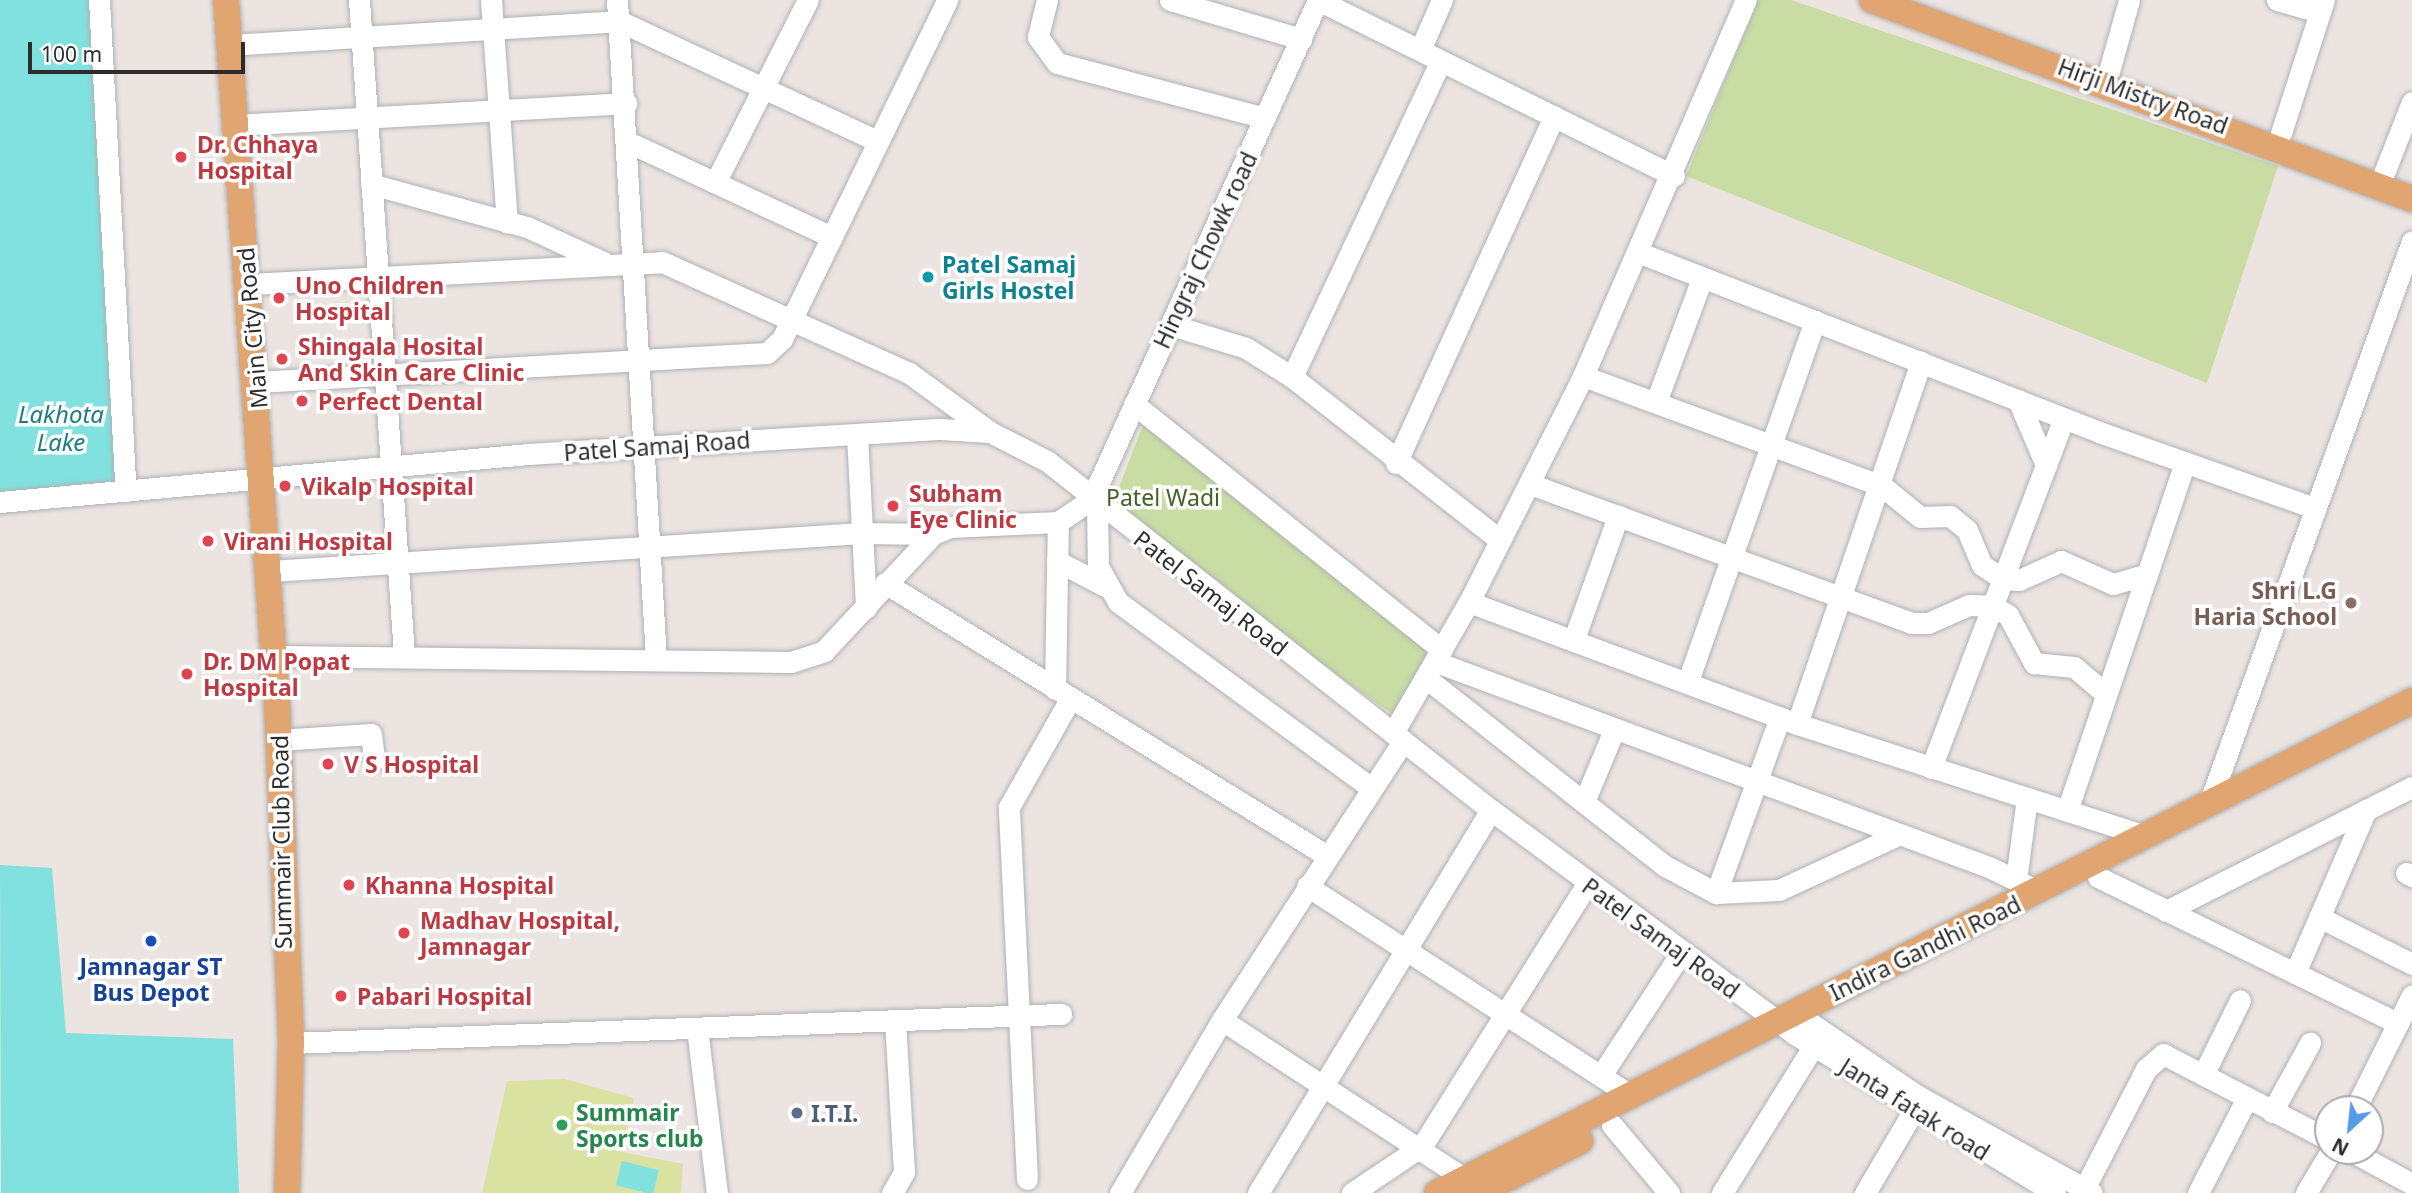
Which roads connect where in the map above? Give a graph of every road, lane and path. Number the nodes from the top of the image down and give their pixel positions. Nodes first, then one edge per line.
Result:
1 (99, 0) edge
2 (226, 0) edge
3 (359, 0) edge
4 (491, 0) edge
5 (808, 0) edge
6 (947, 0) edge
7 (1047, 0) edge
8 (1170, 0) edge
9 (1318, 0) edge
10 (1442, 0) edge
11 (1746, 0) edge
12 (1872, 0) edge
13 (1905, 0) edge
14 (2129, 0) edge
15 (2277, 0) edge
16 (1204, 5) edge
17 (2322, 6) edge
18 (618, 10) edge
19 (493, 28) junction
20 (362, 36) junction
21 (1301, 39) junction
22 (229, 45) junction
23 (1420, 51) junction
24 (1441, 61) junction
25 (2107, 76) junction
26 (764, 86) junction
27 (2412, 102) edge
28 (626, 103) junction
29 (499, 108) junction
30 (367, 116) junction
31 (1554, 117) junction
32 (1265, 118) junction
33 (236, 125) junction
34 (2281, 133) junction
35 (878, 141) junction
36 (628, 142) junction
37 (1674, 176) junction
38 (2381, 180) junction
39 (715, 183) junction
40 (371, 184) junction
41 (2412, 186) edge
42 (2412, 199) edge
43 (506, 222) junction
44 (832, 237) junction
45 (2412, 241) edge
46 (1640, 253) junction
47 (635, 260) junction
48 (603, 262) junction
49 (378, 277) junction
50 (1702, 278) junction
51 (249, 284) junction
52 (792, 318) junction
53 (1815, 321) junction
54 (1171, 325) junction
55 (641, 359) junction
56 (1921, 362) junction
57 (384, 371) junction
58 (1583, 376) junction
59 (1292, 377) junction
60 (256, 382) junction
61 (2018, 400) junction
62 (1656, 401) junction
63 (1134, 404) junction
64 (2064, 418) junction
65 (990, 432) junction
66 (857, 435) junction
67 (1768, 442) junction
68 (646, 446) junction
69 (2185, 462) junction
70 (1396, 463) junction
71 (2046, 465) junction
72 (391, 466) junction
73 (264, 479) junction
74 (1530, 484) junction
75 (1882, 485) junction
76 (126, 491) junction
77 (0, 502) edge
78 (1094, 502) junction
79 (2315, 508) junction
80 (1618, 516) junction
81 (1058, 522) junction
82 (862, 533) junction
83 (933, 534) junction
84 (1500, 540) junction
85 (651, 545) junction
86 (1728, 555) junction
87 (1057, 561) junction
88 (397, 562) junction
89 (270, 571) junction
90 (2147, 574) junction
91 (2003, 579) junction
92 (884, 583) junction
93 (1105, 586) junction
94 (1844, 598) junction
95 (1469, 602) junction
96 (1992, 606) junction
97 (866, 608) junction
98 (1574, 639) junction
99 (404, 655) junction
100 (274, 656) junction
101 (656, 659) junction
102 (1435, 664) junction
103 (1688, 681) junction
104 (1062, 694) junction
105 (2106, 694) junction
106 (2412, 701) edge
107 (2412, 719) edge
108 (1788, 720) junction
109 (1614, 730) junction
110 (1398, 737) junction
111 (278, 740) junction
112 (374, 760) dead end
113 (1931, 768) junction
114 (1754, 784) junction
115 (1370, 787) junction
116 (2406, 795) edge
117 (2027, 798) junction
118 (1584, 802) junction
119 (1490, 810) junction
120 (2366, 810) junction
121 (2067, 811) junction
122 (2213, 811) junction
123 (1898, 835) junction
124 (2156, 840) junction
125 (1326, 855) junction
126 (2098, 877) junction
127 (1587, 884) junction
128 (1307, 886) junction
129 (2036, 890) junction
130 (1716, 893) junction
131 (2166, 911) junction
132 (2319, 917) junction
133 (1406, 949) junction
134 (1681, 953) junction
135 (2412, 964) edge
136 (2295, 973) junction
137 (2412, 995) edge
138 (2240, 1000) dead end
139 (1506, 1010) junction
140 (1061, 1014) dead end
141 (1018, 1015) junction
142 (895, 1020) junction
143 (1222, 1020) junction
144 (2398, 1023) junction
145 (1798, 1027) junction
146 (697, 1028) junction
147 (288, 1035) junction
148 (2310, 1043) dead end
149 (2204, 1073) junction
150 (1602, 1074) junction
151 (1323, 1084) junction
152 (1630, 1095) junction
153 (2362, 1095) edge
154 (2247, 1098) junction
155 (1917, 1105) junction
156 (2272, 1112) junction
157 (1612, 1125) junction
158 (2314, 1132) edge
159 (1422, 1146) junction
160 (2323, 1165) edge
161 (2377, 1165) edge
162 (1027, 1179) dead end
163 (2412, 1184) edge
164 (1472, 1186) edge
165 (2086, 1192) edge
166 (270, 1193) edge
167 (287, 1193) edge
168 (717, 1193) edge
169 (892, 1193) edge
170 (1120, 1193) edge
171 (1258, 1193) edge
172 (1352, 1193) edge
173 (1437, 1193) edge
174 (1668, 1193) edge
175 (1722, 1193) edge
176 (1865, 1193) edge
177 (2056, 1193) edge
178 (2197, 1193) edge
179 (2306, 1193) edge

1 - 76 street
2 - 22 main road, Main City Road
3 - 20 street
4 - 19 street
5 - 26 street
6 - 35 street
7 - 32 street
8 - 16 street
9 - 21 street, Hingraj Chowk road
9 - 23 street
10 - 23 street
11 - 37 street
12 - 25 main road, Hirji Mistry Road
13 - 25 main road, Hirji Mistry Road
14 - 25 street
15 - 17 street
16 - 21 street
17 - 34 street
18 - 19 street
18 - 26 street
18 - 28 street
19 - 20 street
19 - 29 street
20 - 22 street
20 - 30 street
21 - 32 street, Hingraj Chowk road
22 - 33 main road, Main City Road
23 - 24 street
24 - 31 street
24 - 59 street
25 - 34 main road, Hirji Mistry Road
25 - 38 main road, Hirji Mistry Road
26 - 35 street
26 - 39 street
27 - 38 street
28 - 29 street
28 - 36 street
29 - 30 street
29 - 43 street
30 - 33 street
30 - 40 street
31 - 37 street
31 - 70 street
32 - 54 street, Hingraj Chowk road
33 - 51 main road, Main City Road
34 - 38 main road, Hirji Mistry Road
35 - 44 street
36 - 39 street
36 - 47 street
37 - 46 street
38 - 41 main road, Hirji Mistry Road
38 - 42 main road, Hirji Mistry Road
39 - 44 street
40 - 43 street
40 - 49 street
43 - 48 street
44 - 52 street
45 - 79 street
46 - 50 street
46 - 58 street
47 - 48 street
47 - 52 street
47 - 55 street
48 - 49 street
49 - 51 street
49 - 57 street
50 - 53 street
50 - 62 street
51 - 60 main road, Main City Road
52 - 55 street
52 - 65 street
53 - 56 street
53 - 67 street
54 - 59 street
54 - 63 street, Hingraj Chowk road
55 - 57 street
55 - 68 street
56 - 61 street
56 - 75 street
57 - 60 street
57 - 72 street
58 - 62 street
58 - 74 street
59 - 70 street
60 - 73 main road, Main City Road
61 - 64 street
61 - 71 street
62 - 67 street
63 - 78 street, Hingraj Chowk road
63 - 102 street
64 - 69 street
64 - 71 street
65 - 66 street, Patel Samaj Road
65 - 78 street, Patel Samaj Road
66 - 68 street, Patel Samaj Road
66 - 82 street
67 - 75 street
67 - 86 street
68 - 72 street, Patel Samaj Road
68 - 85 street
69 - 79 street
69 - 90 street
70 - 84 street
71 - 91 street
72 - 73 street, Patel Samaj Road
72 - 88 street
73 - 76 street, Patel Samaj Road
73 - 89 main road, Main City Road
74 - 80 street
74 - 84 street
75 - 91 street
75 - 94 street
76 - 77 street, Patel Samaj Road
78 - 81 street
78 - 93 street
78 - 110 street, Patel Samaj Road
79 - 122 street
80 - 86 street
80 - 98 street
81 - 83 street
81 - 87 street
82 - 83 street
82 - 85 street
82 - 97 street
83 - 92 street
84 - 95 street
85 - 88 street
85 - 101 street
86 - 94 street
86 - 103 street
87 - 93 street
87 - 104 street
88 - 89 street
88 - 99 street
89 - 100 main road, Main City Road
90 - 91 street
90 - 105 street
91 - 96 street
92 - 97 street
92 - 104 street
93 - 115 street
94 - 96 street
94 - 108 street
95 - 98 street
95 - 102 street
96 - 105 street
96 - 113 street
97 - 101 street
98 - 103 street
99 - 100 street
99 - 101 street
100 - 111 main road, Summair Club Road
102 - 109 street
102 - 110 street
102 - 118 street
103 - 108 street
104 - 125 street
104 - 141 street
105 - 121 street
106 - 122 main road, Indira Gandhi Road
107 - 122 main road, Indira Gandhi Road
108 - 113 street
108 - 114 street
109 - 114 street
109 - 118 street
110 - 115 street
110 - 119 street, Patel Samaj Road
111 - 112 street
111 - 147 main road, Summair Club Road
113 - 117 street
114 - 123 street
114 - 130 street
115 - 125 street
116 - 120 street
117 - 121 street
117 - 129 street
118 - 130 street
119 - 127 street, Patel Samaj Road
119 - 133 street
120 - 131 street
120 - 132 street
121 - 124 street
122 - 124 main road, Indira Gandhi Road
123 - 129 street
123 - 130 street
124 - 126 main road, Indira Gandhi Road
124 - 129 main road, Indira Gandhi Road
125 - 128 street
126 - 129 main road, Indira Gandhi Road
126 - 131 street
127 - 134 street, Patel Samaj Road
127 - 139 street
128 - 133 street
128 - 143 street
129 - 145 main road, Indira Gandhi Road
131 - 136 street
132 - 135 street
132 - 136 street
133 - 139 street
133 - 151 street
134 - 145 street, Patel Samaj Road
134 - 150 street
136 - 144 street
137 - 144 street
138 - 149 street
139 - 150 street
139 - 159 street
140 - 141 street
141 - 142 street
141 - 162 street
142 - 146 street
142 - 169 street
143 - 151 street
143 - 170 street
144 - 153 street
145 - 152 main road, Indira Gandhi Road
145 - 155 street, Patel Samaj Road
145 - 157 main road, Indira Gandhi Road
145 - 175 street
146 - 147 street
146 - 168 street
147 - 166 main road, Summair Club Road
147 - 167 main road, Summair Club Road
148 - 156 street
149 - 154 street
149 - 165 street
150 - 152 street
151 - 159 street
151 - 171 street
152 - 164 main road, Indira Gandhi Road
154 - 156 street
154 - 178 street
155 - 165 street
155 - 176 street
155 - 177 street, Janta fatak road
156 - 158 street
157 - 164 main road, Indira Gandhi Road
157 - 174 street
159 - 164 street
159 - 172 street
160 - 179 street
161 - 163 street
164 - 173 main road, Indira Gandhi Road

